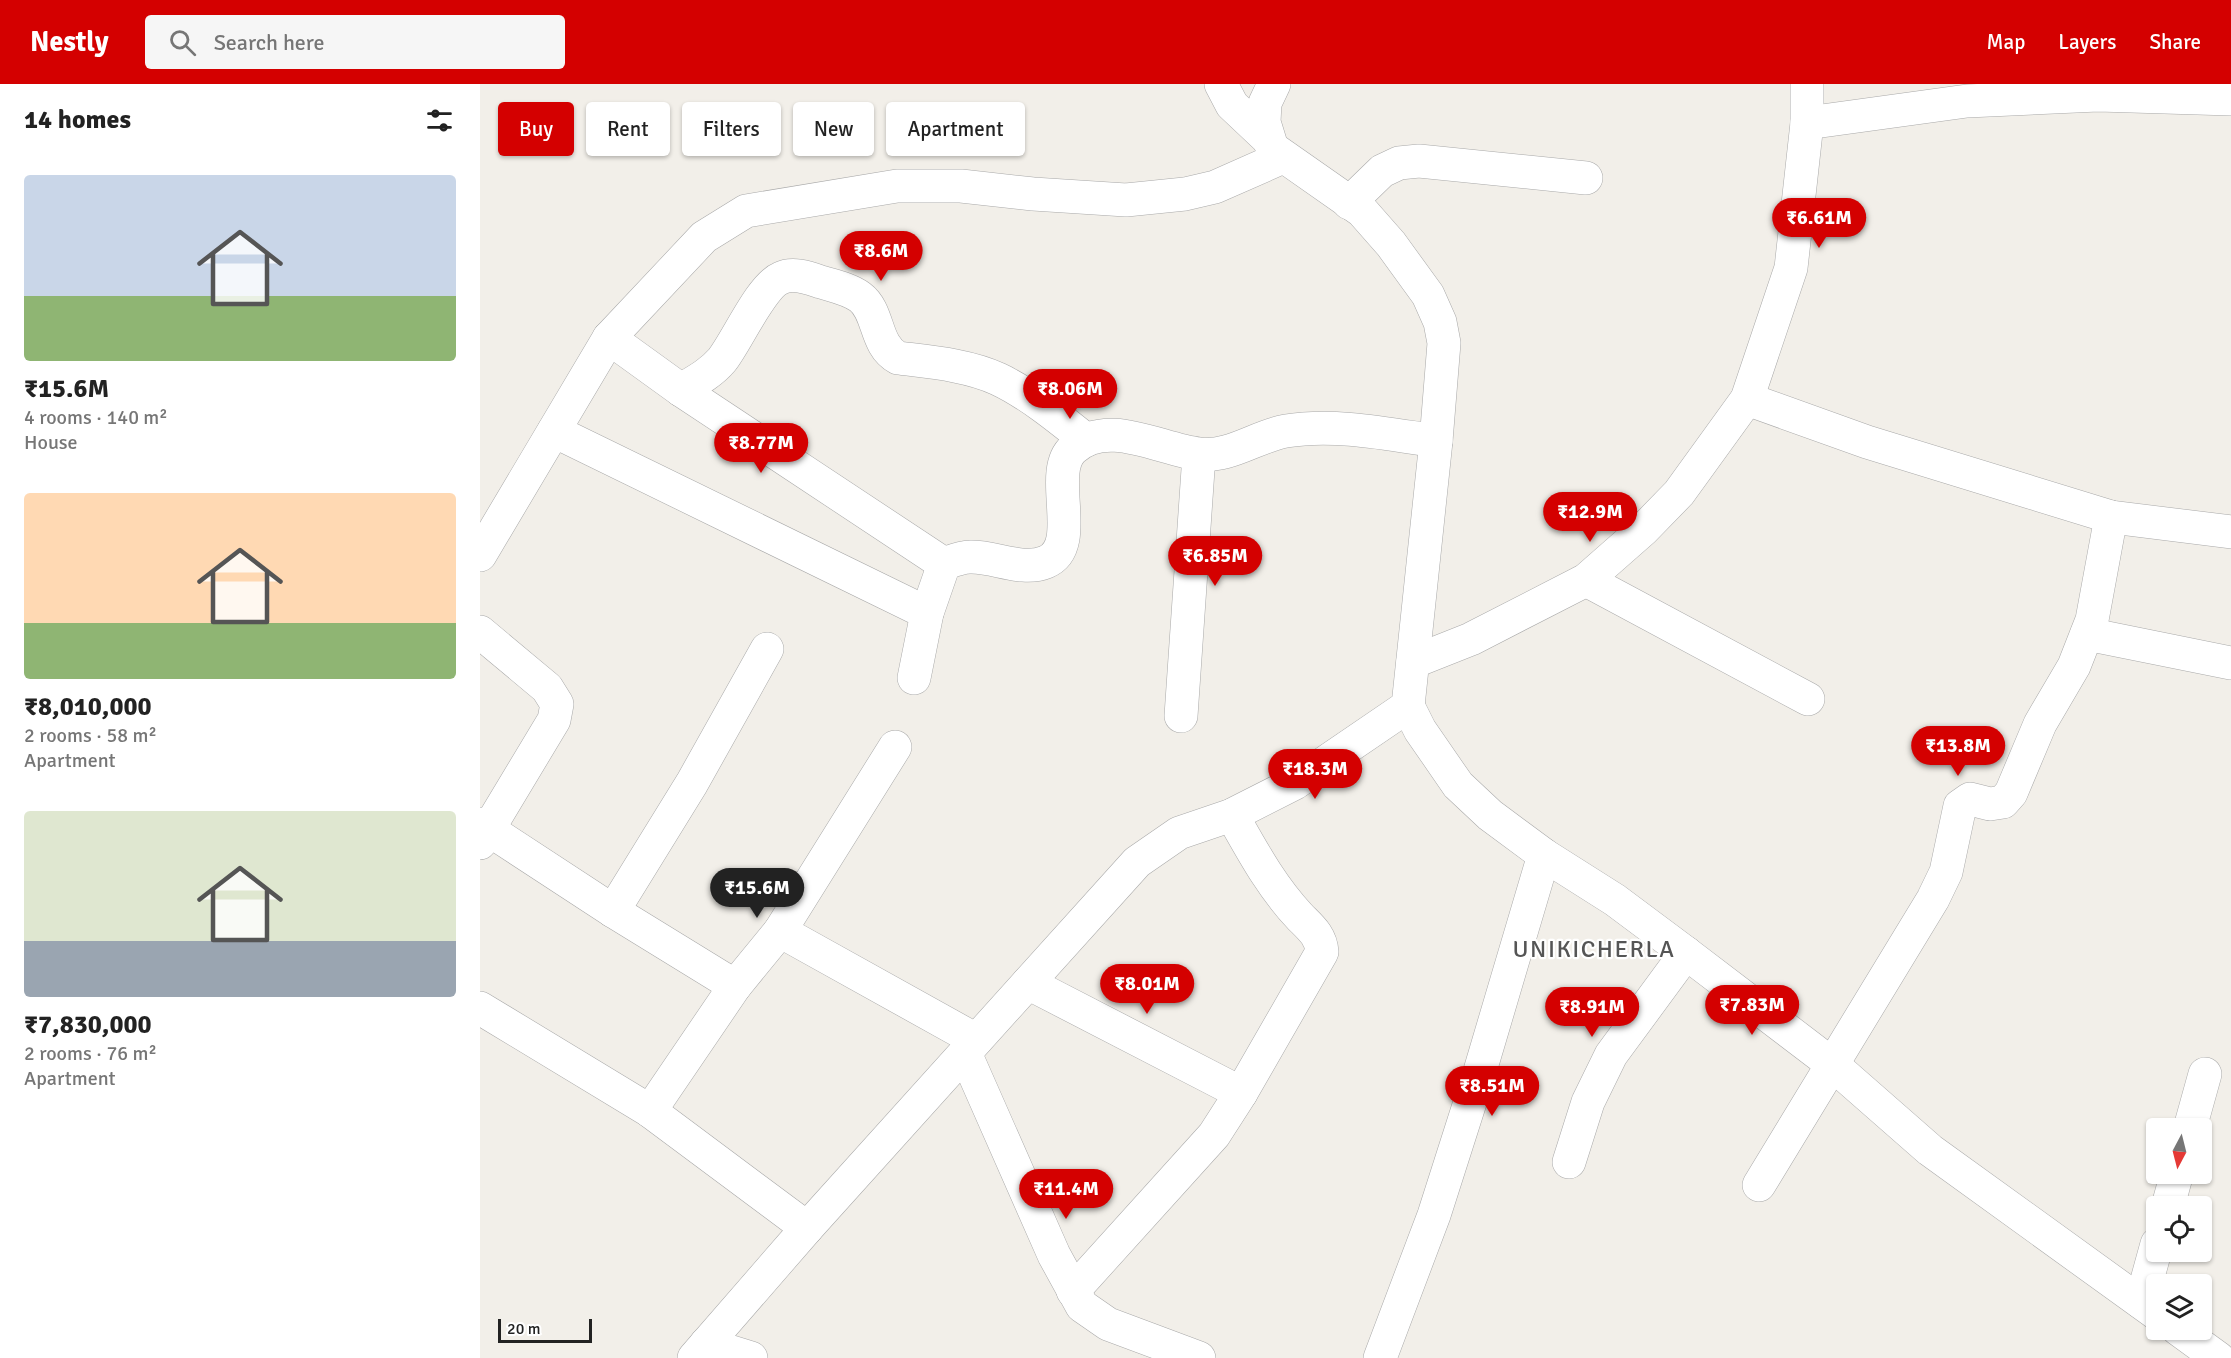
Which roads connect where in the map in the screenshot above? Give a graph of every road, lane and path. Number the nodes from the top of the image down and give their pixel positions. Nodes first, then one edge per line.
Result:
1 (1221, 84) edge
2 (1274, 84) edge
3 (1807, 84) edge
4 (2231, 99) edge
5 (1807, 123) junction
6 (1275, 147) junction
7 (1586, 178) dead end
8 (1349, 202) junction
9 (609, 338) junction
10 (681, 390) junction
11 (1747, 399) junction
12 (554, 431) junction
13 (1086, 440) junction
14 (1436, 441) junction
15 (1199, 454) junction
16 (2111, 517) junction
17 (2231, 532) edge
18 (481, 548) edge
19 (944, 564) junction
20 (1586, 580) junction
21 (927, 613) junction
22 (480, 632) edge
23 (2087, 634) junction
24 (767, 649) dead end
25 (1413, 662) junction
26 (2231, 663) edge
27 (914, 678) dead end
28 (1808, 699) dead end
29 (1408, 706) junction
30 (1181, 716) dead end
31 (895, 747) dead end
32 (1232, 815) junction
33 (483, 832) edge
34 (1544, 855) junction
35 (613, 911) junction
36 (780, 931) junction
37 (1686, 953) junction
38 (1028, 983) junction
39 (735, 987) junction
40 (480, 1008) edge
41 (971, 1046) junction
42 (1833, 1065) junction
43 (2205, 1074) dead end
44 (1241, 1093) junction
45 (651, 1111) junction
46 (2193, 1118) edge
47 (1569, 1162) dead end
48 (1759, 1185) dead end
49 (807, 1228) junction
50 (1073, 1291) junction
51 (2146, 1306) edge
52 (2193, 1340) edge
53 (700, 1351) edge
54 (751, 1358) edge
55 (1199, 1358) edge
56 (1380, 1358) edge
57 (2218, 1358) edge

1 - 6 street
2 - 6 street
3 - 5 street
4 - 5 street
5 - 11 street
6 - 8 street
6 - 9 street
7 - 8 street
8 - 14 street
9 - 10 street
9 - 12 street
10 - 13 street
10 - 19 street
11 - 16 street
11 - 20 street
12 - 18 street
12 - 21 street
13 - 15 street
13 - 19 street
14 - 15 street
14 - 25 street
15 - 30 street
16 - 17 street
16 - 23 street
19 - 21 street
20 - 25 street
20 - 28 street
21 - 27 street
22 - 33 street
23 - 26 street
23 - 42 street
24 - 35 street
25 - 29 street
29 - 32 street
29 - 34 street
31 - 36 street
32 - 38 street
32 - 44 street
33 - 35 street
34 - 37 street
34 - 56 street
35 - 39 street
36 - 39 street
36 - 41 street
37 - 42 street
37 - 47 street
38 - 41 street
38 - 44 street
39 - 45 street
40 - 45 street
41 - 49 street
41 - 50 street
42 - 48 street
42 - 51 street
43 - 46 street
44 - 50 street
45 - 49 street
49 - 53 street
50 - 55 street
52 - 57 street
53 - 54 street

